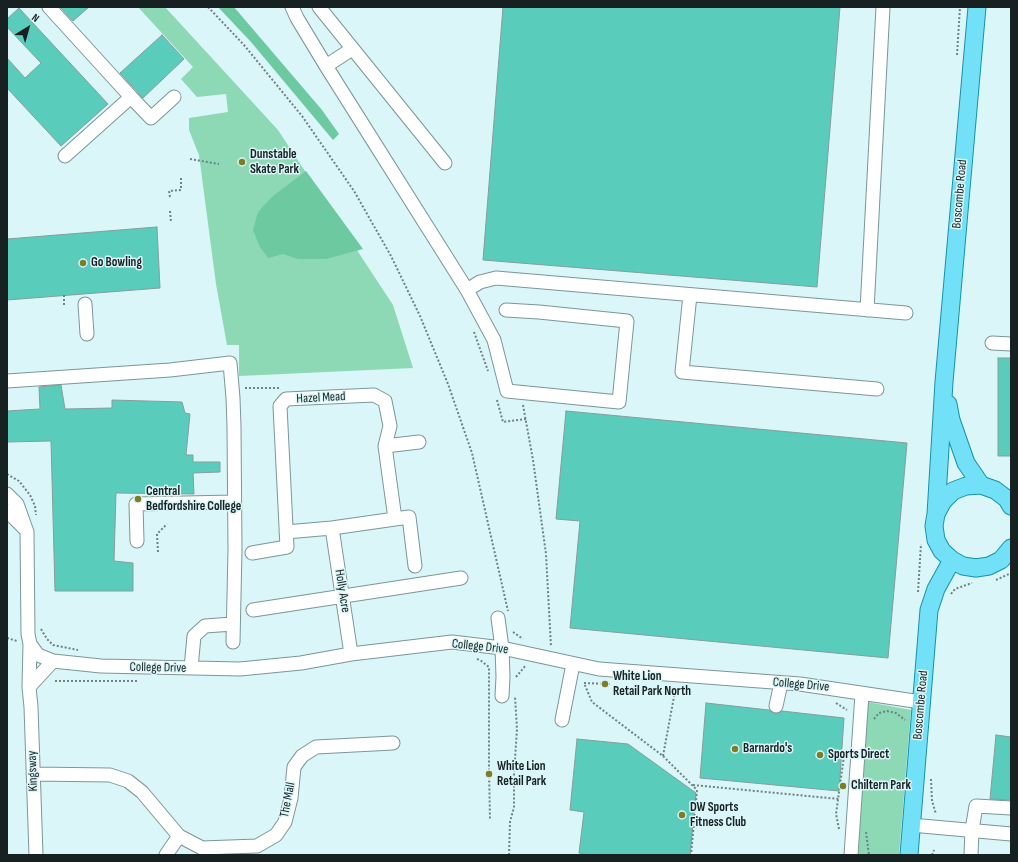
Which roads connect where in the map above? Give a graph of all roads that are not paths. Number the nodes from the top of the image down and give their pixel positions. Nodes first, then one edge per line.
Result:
1 (49, 7) edge
2 (292, 7) edge
3 (319, 7) edge
4 (883, 7) edge
5 (977, 7) edge
6 (352, 49) junction
7 (326, 66) junction
8 (131, 97) junction
9 (174, 97) dead end
10 (65, 156) dead end
11 (445, 163) dead end
12 (467, 290) junction
13 (690, 295) junction
14 (85, 304) dead end
15 (506, 310) dead end
16 (867, 310) junction
17 (906, 314) dead end
18 (87, 334) dead end
19 (992, 343) dead end
20 (1011, 344) edge
21 (7, 381) edge
22 (944, 382) junction
23 (877, 389) dead end
24 (419, 442) dead end
25 (385, 446) junction
26 (981, 485) junction
27 (7, 494) edge
28 (234, 502) junction
29 (1011, 506) edge
30 (7, 512) edge
31 (936, 514) junction
32 (395, 519) junction
33 (332, 528) junction
34 (27, 532) junction
35 (286, 532) junction
36 (137, 541) dead end
37 (1011, 550) edge
38 (252, 552) dead end
39 (952, 560) junction
40 (415, 566) dead end
41 (461, 578) dead end
42 (343, 596) junction
43 (253, 610) dead end
44 (504, 618) road end
45 (233, 624) junction
46 (233, 642) dead end
47 (25, 643) junction
48 (502, 648) junction
49 (351, 654) junction
50 (53, 661) junction
51 (573, 664) junction
52 (191, 668) junction
53 (781, 683) junction
54 (29, 686) junction
55 (862, 694) junction
56 (502, 696) dead end
57 (921, 702) junction
58 (776, 706) dead end
59 (562, 720) dead end
60 (393, 743) dead end
61 (33, 774) junction
62 (1011, 808) edge
63 (911, 825) junction
64 (972, 830) junction
65 (1011, 834) edge
66 (179, 836) junction
67 (36, 855) edge
68 (166, 855) edge
69 (851, 855) edge
70 (909, 855) edge
71 (971, 855) edge

1 - 8 street
2 - 7 street
3 - 6 street
4 - 16 street
5 - 22 main road, Boscombe Road
6 - 7 street
6 - 11 street
7 - 12 street
8 - 9 street
8 - 10 street
12 - 13 street
12 - 15 street
13 - 16 street
13 - 23 street
14 - 18 street
16 - 17 street
19 - 20 street
21 - 28 street
22 - 26 main road, Boscombe Road
22 - 31 main road, Boscombe Road
24 - 25 street
25 - 32 street, Hazel Mead
25 - 35 street, Hazel Mead
26 - 29 main road
26 - 31 main road
27 - 34 street
28 - 36 street
28 - 45 street
30 - 34 street
31 - 39 main road, Boscombe Road
32 - 33 street
32 - 40 street
33 - 35 street
33 - 42 street, Holly Acre
34 - 47 street
35 - 38 street, Hazel Mead
37 - 39 main road
39 - 57 main road, Boscombe Road
41 - 42 street
42 - 43 street
42 - 49 street, Holly Acre
44 - 48 street
45 - 46 street
45 - 52 street
47 - 50 street, College Drive
47 - 54 street, Kingsway
48 - 49 street, College Drive
48 - 51 street, College Drive
48 - 56 street
49 - 52 street, College Drive
50 - 52 street, College Drive
50 - 54 street
51 - 53 street, College Drive
51 - 59 street
53 - 55 street, College Drive
53 - 58 street
54 - 61 street, Kingsway
55 - 57 street, College Drive
55 - 69 street
57 - 63 main road, Boscombe Road
60 - 66 street, The Mall
61 - 66 street, The Mall
61 - 67 street, Kingsway
62 - 64 street
63 - 64 street
63 - 70 main road, Boscombe Road
64 - 65 street
64 - 71 street
66 - 68 street

